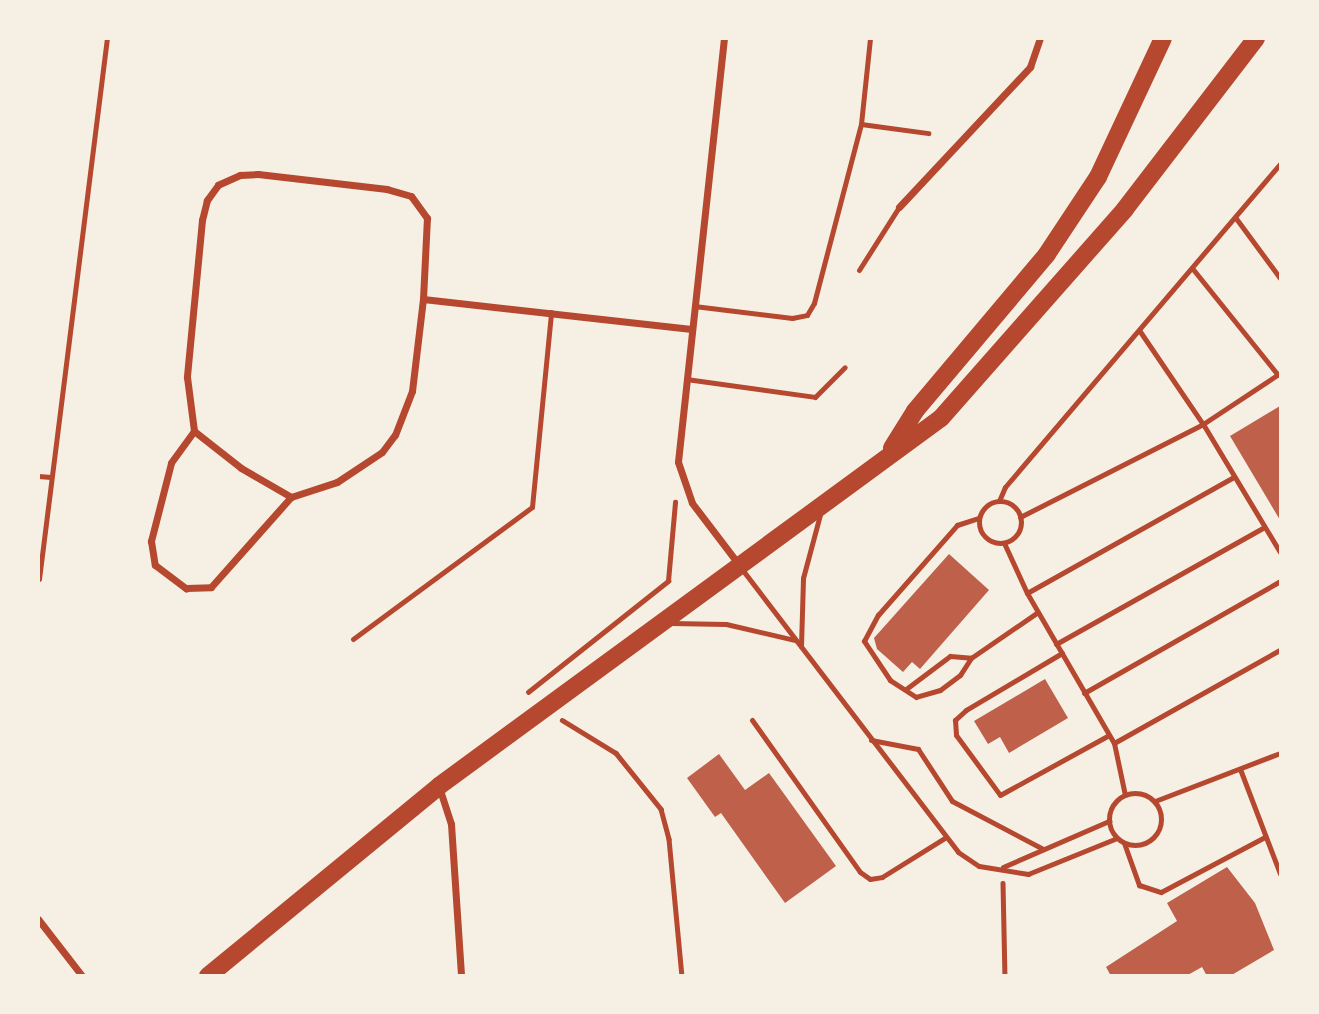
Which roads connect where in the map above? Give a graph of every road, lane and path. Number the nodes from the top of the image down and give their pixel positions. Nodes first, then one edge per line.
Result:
1 (107, 38) edge
2 (724, 38) edge
3 (870, 38) edge
4 (1040, 38) edge
5 (1163, 38) edge
6 (1256, 38) edge
7 (861, 124) junction
8 (928, 133) dead end
9 (1280, 166) edge
10 (899, 207) joint
11 (1236, 217) junction
12 (1192, 268) junction
13 (859, 270) dead end
14 (1280, 278) edge
15 (423, 299) junction
16 (694, 306) junction
17 (551, 312) junction
18 (691, 329) junction
19 (1139, 330) junction
20 (845, 367) dead end
21 (1279, 374) edge
22 (687, 379) junction
23 (1202, 424) junction
24 (194, 432) junction
25 (886, 457) junction
26 (678, 462) junction
27 (38, 476) edge
28 (51, 477) junction
29 (1234, 477) junction
30 (291, 496) junction
31 (999, 501) junction
32 (821, 508) junction
33 (1020, 517) junction
34 (979, 518) junction
35 (1263, 528) junction
36 (1004, 543) junction
37 (1280, 552) edge
38 (741, 568) junction
39 (39, 579) edge
40 (1280, 582) edge
41 (1027, 593) junction
42 (1038, 612) junction
43 (663, 623) junction
44 (353, 639) dead end
45 (795, 640) junction
46 (1056, 644) junction
47 (801, 648) junction
48 (1280, 650) edge
49 (1062, 653) junction
50 (971, 657) junction
51 (533, 688) junction
52 (906, 689) junction
53 (1084, 693) junction
54 (522, 697) dead end
55 (542, 708) junction
56 (752, 720) dead end
57 (1109, 735) junction
58 (871, 740) junction
59 (1114, 743) junction
60 (1280, 753) edge
61 (1240, 769) junction
62 (439, 786) junction
63 (1125, 796) junction
64 (1155, 801) junction
65 (1109, 821) junction
66 (946, 837) junction
67 (1265, 837) junction
68 (1117, 838) junction
69 (1124, 843) junction
70 (1043, 849) junction
71 (1001, 868) junction
72 (1280, 874) edge
73 (38, 919) edge
74 (82, 975) edge
75 (208, 975) edge
76 (461, 975) edge
77 (682, 975) edge
78 (1005, 975) edge

1 - 28 lane
2 - 16 street
3 - 7 lane
4 - 10 street
5 - 25 main road
6 - 25 main road
7 - 8 lane
7 - 16 lane
9 - 11 lane
10 - 13 lane
11 - 12 lane
11 - 14 lane
12 - 19 lane
12 - 21 lane
15 - 17 street
15 - 24 street
15 - 30 street
16 - 18 street
17 - 18 street
17 - 44 lane
18 - 22 street
19 - 23 lane
19 - 31 lane
20 - 22 lane
21 - 23 lane
22 - 26 street
23 - 29 lane
23 - 33 lane
24 - 30 street
24 - 30 street
25 - 32 main road
26 - 38 street
26 - 51 path
27 - 28 lane
28 - 39 lane
29 - 35 lane
29 - 41 lane
31 - 33 lane
31 - 34 lane
32 - 38 main road
32 - 47 lane
33 - 36 lane
34 - 36 lane
34 - 52 lane
35 - 37 lane
35 - 46 lane
36 - 41 lane
38 - 43 main road
38 - 45 lane
40 - 53 lane
41 - 42 lane
42 - 46 lane
42 - 50 lane
43 - 45 lane
43 - 55 main road
45 - 47 lane
46 - 49 lane
47 - 58 lane
48 - 59 lane
49 - 53 lane
49 - 57 lane
50 - 52 lane
50 - 52 lane
51 - 54 path
51 - 55 path
53 - 57 lane
55 - 62 main road
55 - 77 path
56 - 66 lane
57 - 59 lane
58 - 66 lane
58 - 70 lane
59 - 63 lane
60 - 61 lane
61 - 64 lane
61 - 67 lane
62 - 75 main road
62 - 76 street
63 - 64 lane
63 - 65 lane
64 - 69 lane
65 - 68 lane
65 - 70 lane
66 - 71 lane
67 - 69 lane
67 - 72 lane
68 - 69 lane
68 - 71 lane
70 - 71 lane
71 - 78 path
73 - 74 street

